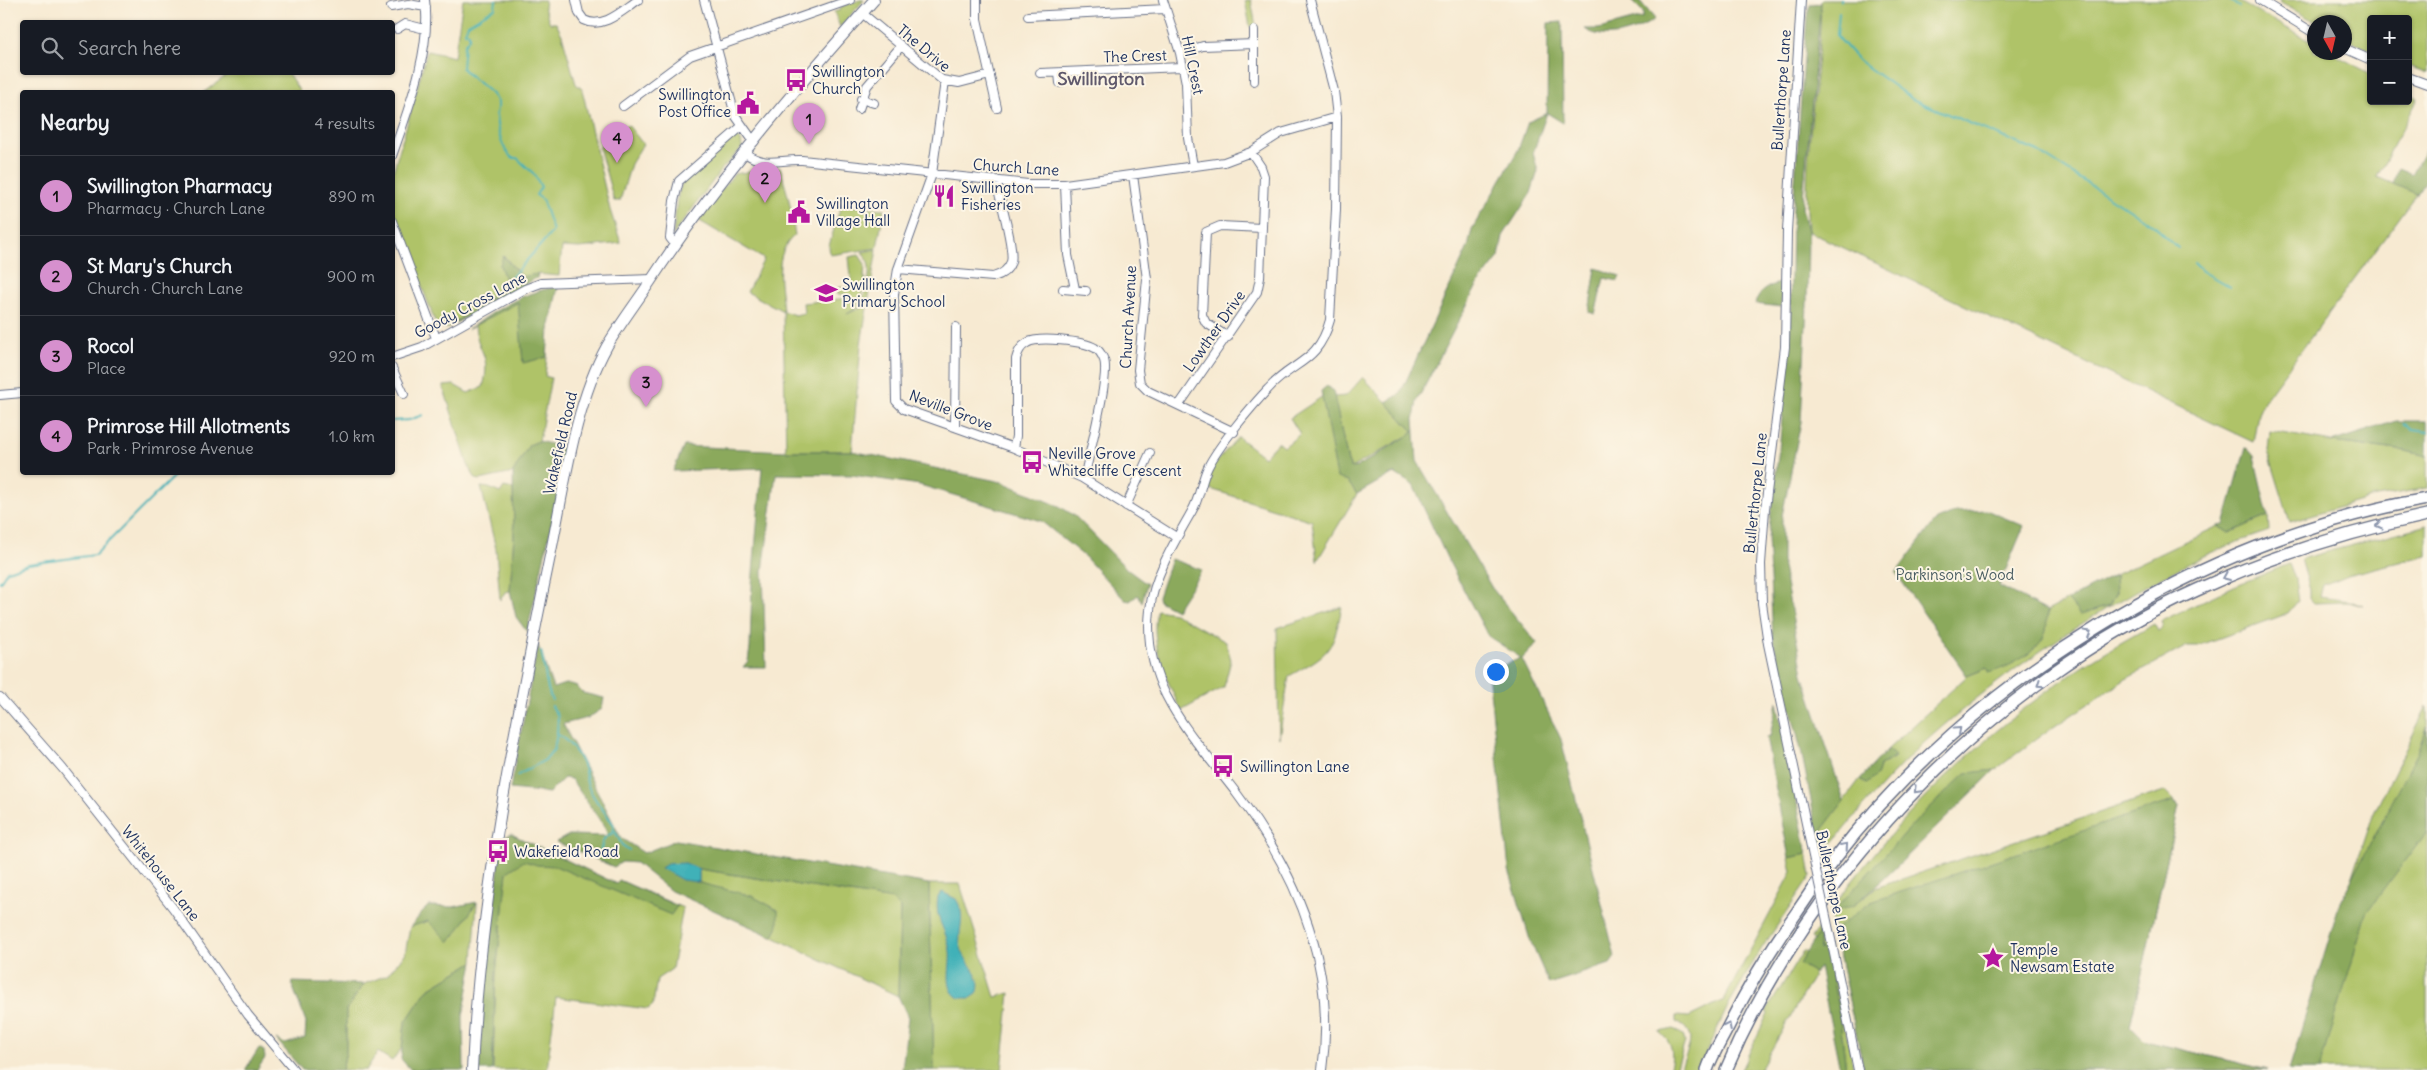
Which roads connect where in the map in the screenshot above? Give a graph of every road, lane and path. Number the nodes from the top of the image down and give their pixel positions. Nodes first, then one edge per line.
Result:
1 (576, 0) edge
2 (638, 0) edge
3 (704, 0) edge
4 (850, 0) edge
5 (874, 0) edge
6 (977, 0) edge
7 (1163, 0) edge
8 (1310, 0) edge
9 (1801, 0) edge
10 (2260, 0) edge
11 (426, 4) edge
12 (391, 7) dead end
13 (1165, 9) junction
14 (862, 13) junction
15 (1050, 15) junction
16 (1028, 16) dead end
17 (1050, 24) dead end
18 (397, 29) dead end
19 (425, 29) junction
20 (2307, 29) edge
21 (1254, 30) dead end
22 (1254, 44) junction
23 (901, 46) junction
24 (717, 47) junction
25 (2352, 52) edge
26 (1180, 53) junction
27 (2367, 58) edge
28 (1182, 67) junction
29 (1040, 73) dead end
30 (1059, 73) junction
31 (990, 74) junction
32 (2412, 78) edge
33 (1254, 81) dead end
34 (945, 82) junction
35 (1060, 84) dead end
36 (2427, 84) edge
37 (862, 99) junction
38 (874, 103) dead end
39 (623, 106) dead end
40 (997, 108) dead end
41 (859, 109) dead end
42 (1336, 117) junction
43 (742, 126) junction
44 (754, 142) junction
45 (395, 146) edge
46 (1251, 152) junction
47 (745, 154) junction
48 (1193, 166) junction
49 (932, 174) junction
50 (1133, 176) junction
51 (996, 180) junction
52 (1065, 184) junction
53 (1262, 228) junction
54 (395, 229) edge
55 (674, 243) junction
56 (898, 268) junction
57 (652, 279) junction
58 (1063, 289) dead end
59 (1075, 289) junction
60 (1086, 290) dead end
61 (956, 327) dead end
62 (1228, 337) junction
63 (436, 338) junction
64 (395, 356) edge
65 (395, 374) edge
66 (20, 393) edge
67 (404, 394) dead end
68 (0, 395) edge
69 (1179, 405) junction
70 (955, 427) junction
71 (1234, 432) junction
72 (1014, 448) junction
73 (1150, 453) dead end
74 (1082, 478) junction
75 (2427, 499) edge
76 (1126, 506) junction
77 (2427, 515) edge
78 (1176, 537) junction
79 (0, 697) edge
80 (294, 1070) edge
81 (472, 1070) edge
82 (1322, 1070) edge
83 (1707, 1070) edge
84 (1726, 1070) edge
85 (1858, 1070) edge

1 - 2 street
3 - 24 street
4 - 24 street
5 - 14 main road, Wakefield Road
6 - 31 street
7 - 13 street, Hill Crest
8 - 42 street
9 - 85 street, Bullerthorpe Lane, bridge
10 - 20 street
11 - 12 street
11 - 19 street
13 - 15 street
13 - 26 street, Hill Crest
14 - 23 street, The Drive
14 - 44 main road, Wakefield Road
15 - 16 street
15 - 17 street
18 - 19 street
19 - 45 street
21 - 22 street
22 - 26 street
22 - 33 street
23 - 34 street, The Drive
23 - 37 street
24 - 39 street
24 - 43 street
25 - 27 street
26 - 28 street, Hill Crest
28 - 30 street, The Crest
28 - 48 street, Hill Crest
29 - 30 street, The Crest
30 - 35 street
31 - 34 street
31 - 40 street
32 - 36 street
34 - 49 street, The Drive
37 - 38 street
37 - 41 street
42 - 46 street, Church Lane
42 - 71 street
43 - 44 street
43 - 55 street
44 - 47 main road, Wakefield Road
46 - 48 street, Church Lane
46 - 53 street, Lowther Drive
47 - 49 street, Church Lane
47 - 55 main road, Wakefield Road
48 - 50 street, Church Lane
49 - 51 street, Church Lane
49 - 56 street, Neville Grove
50 - 52 street, Church Lane
50 - 69 street, Church Avenue
51 - 52 street, Church Lane
51 - 56 street
52 - 59 street
53 - 62 street, Lowther Drive
53 - 62 street
54 - 63 street
55 - 57 main road, Wakefield Road
56 - 70 street, Neville Grove
57 - 63 street, Goody Cross Lane
57 - 81 main road, Wakefield Road
58 - 59 street
59 - 60 street
61 - 70 street
62 - 69 street, Lowther Drive
63 - 64 street, Goody Cross Lane
65 - 67 street
66 - 68 street
69 - 71 street, Church Avenue
70 - 72 street, Neville Grove
71 - 78 street
72 - 74 street, Neville Grove
72 - 74 street
73 - 76 street
74 - 76 street, Neville Grove
83 -> 75 highway
76 - 78 street, Neville Grove
77 -> 84 highway
78 - 82 street
79 - 80 street, Whitehouse Lane

